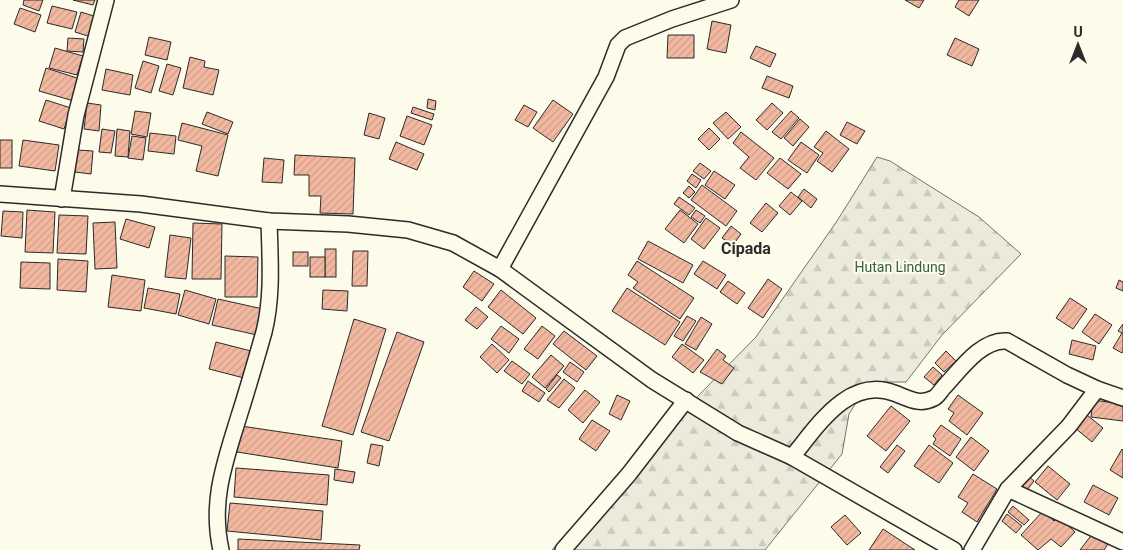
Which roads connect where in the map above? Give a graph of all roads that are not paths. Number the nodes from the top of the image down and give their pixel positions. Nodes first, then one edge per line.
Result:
1 (106, 0) edge
2 (731, 0) edge
3 (0, 194) edge
4 (62, 199) junction
5 (270, 221) junction
6 (500, 270) junction
7 (1097, 389) junction
8 (1123, 398) edge
9 (686, 400) junction
10 (792, 457) junction
11 (1008, 489) junction
12 (1123, 542) edge
13 (221, 550) edge
14 (564, 550) edge
15 (954, 550) edge
16 (972, 550) edge

1 - 4 street
2 - 6 street
3 - 4 street
4 - 5 street
5 - 6 street
5 - 13 street
6 - 9 street
7 - 8 street
7 - 10 street
7 - 11 street
9 - 10 street
9 - 14 street
10 - 15 street
11 - 12 street
11 - 16 street

